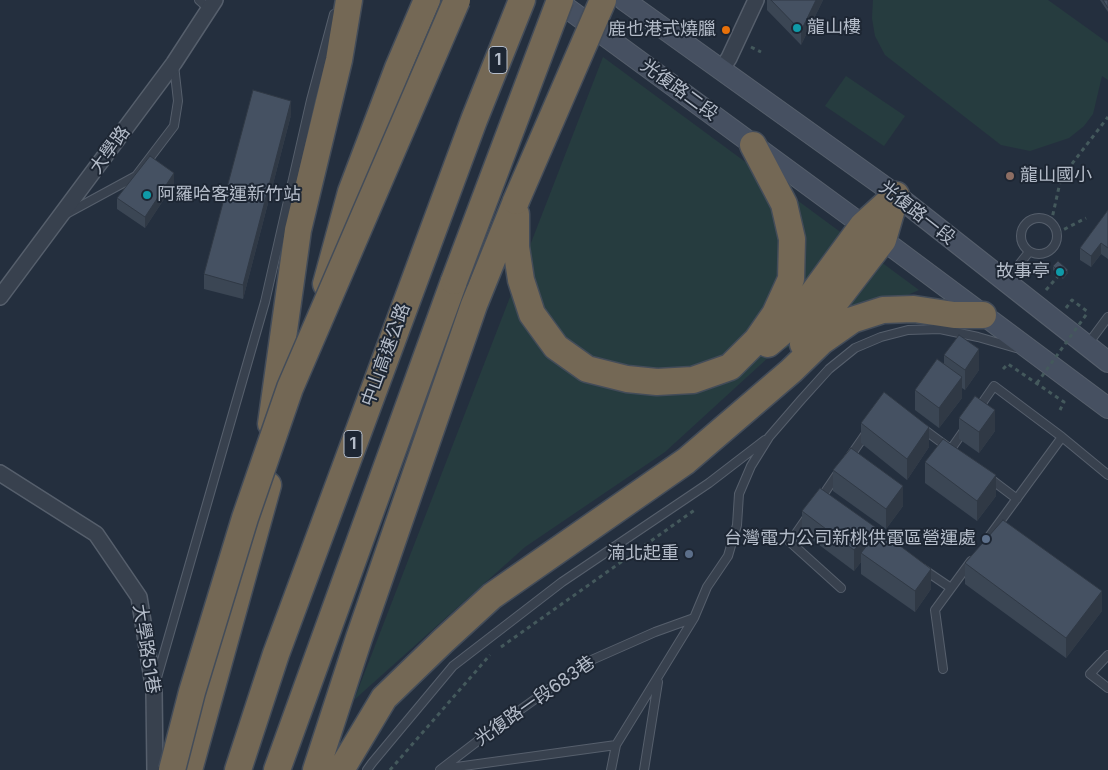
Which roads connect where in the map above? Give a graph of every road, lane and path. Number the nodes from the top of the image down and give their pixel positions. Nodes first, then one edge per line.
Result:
1 (364, 0) edge
2 (427, 0) edge
3 (458, 0) edge
4 (522, 0) edge
5 (556, 0) edge
6 (560, 0) edge
7 (603, 0) edge
8 (624, 0) edge
9 (756, 0) edge
10 (208, 3) edge
11 (342, 4) edge
12 (338, 60) junction
13 (174, 63) junction
14 (721, 70) junction
15 (1108, 117) edge
16 (752, 145) junction
17 (896, 195) junction
18 (516, 201) junction
19 (60, 217) junction
20 (1086, 218) dead end
21 (1051, 223) junction
22 (873, 233) junction
23 (1057, 233) junction
24 (1029, 252) junction
25 (1059, 275) edge
26 (1004, 282) junction
27 (0, 297) edge
28 (1040, 297) dead end
29 (1061, 314) dead end
30 (983, 315) junction
31 (1108, 317) edge
32 (1086, 346) junction
33 (1033, 353) junction
34 (1108, 362) edge
35 (730, 367) junction
36 (1003, 369) dead end
37 (1037, 384) junction
38 (1108, 408) edge
39 (1060, 410) dead end
40 (741, 414) junction
41 (972, 418) edge
42 (911, 420) edge
43 (871, 426) edge
44 (967, 426) edge
45 (769, 437) junction
46 (1062, 437) junction
47 (951, 450) junction
48 (958, 455) edge
49 (980, 471) edge
50 (0, 473) edge
51 (1108, 475) edge
52 (822, 497) junction
53 (1017, 498) junction
54 (830, 503) edge
55 (816, 505) edge
56 (696, 509) dead end
57 (811, 512) edge
58 (256, 528) junction
59 (984, 544) edge
60 (978, 551) edge
61 (918, 566) edge
62 (840, 588) dead end
63 (951, 588) junction
64 (694, 618) junction
65 (1108, 655) edge
66 (943, 669) dead end
67 (659, 678) junction
68 (1108, 688) edge
69 (154, 690) junction
70 (616, 745) junction
71 (440, 769) edge
72 (155, 770) edge
73 (172, 770) edge
74 (189, 770) edge
75 (238, 770) edge
76 (277, 770) edge
77 (316, 770) edge
78 (341, 770) edge
79 (368, 770) edge
80 (390, 770) edge
81 (611, 770) edge
82 (644, 770) edge

1 - 12 highway
2 - 58 highway
3 - 73 highway, bridge
4 - 75 highway, 中山高速公路 / 1
5 - 16 main road, 光復路二段
6 - 76 highway, 1, bridge
7 - 18 highway, bridge
8 - 14 main road
9 - 14 street
10 - 13 street, 大學路
11 - 12 highway
11 - 69 lane
12 - 58 highway
13 - 19 street, 大學路
13 - 19 lane
14 - 17 main road, 光復路一段
15 - 21 path
16 - 22 main road
16 - 35 highway
17 - 22 highway
17 - 26 main road, 光復路一段
18 - 35 highway
18 - 77 highway
19 - 27 street, 大學路
20 - 23 path
21 - 23 lane
21 - 24 lane
22 - 30 main road
22 - 35 highway
22 - 40 highway
23 - 24 lane
24 - 26 lane
25 - 28 path
26 - 32 main road, 光復路一段
29 - 37 path, bridge
30 - 33 main road
30 - 40 highway
31 - 32 lane
32 - 34 main road, 光復路一段
33 - 38 main road
33 - 45 lane
36 - 37 path
37 - 39 path
40 - 78 highway
41 - 46 lane
42 - 47 lane
43 - 52 lane
44 - 47 lane
45 - 64 lane
45 - 79 lane
46 - 51 lane
46 - 53 lane
47 - 48 lane
49 - 53 lane
50 - 69 street, 大學路51巷
52 - 54 lane
52 - 55 lane
53 - 59 lane
56 - 80 path
57 - 62 lane
58 - 74 highway
60 - 63 lane
61 - 63 lane
63 - 66 lane
64 - 67 lane
64 - 71 lane, 光復路一段683巷
65 - 68 lane
67 - 70 lane
67 - 82 lane
69 - 72 street, 大學路51巷
70 - 71 lane
70 - 81 lane

